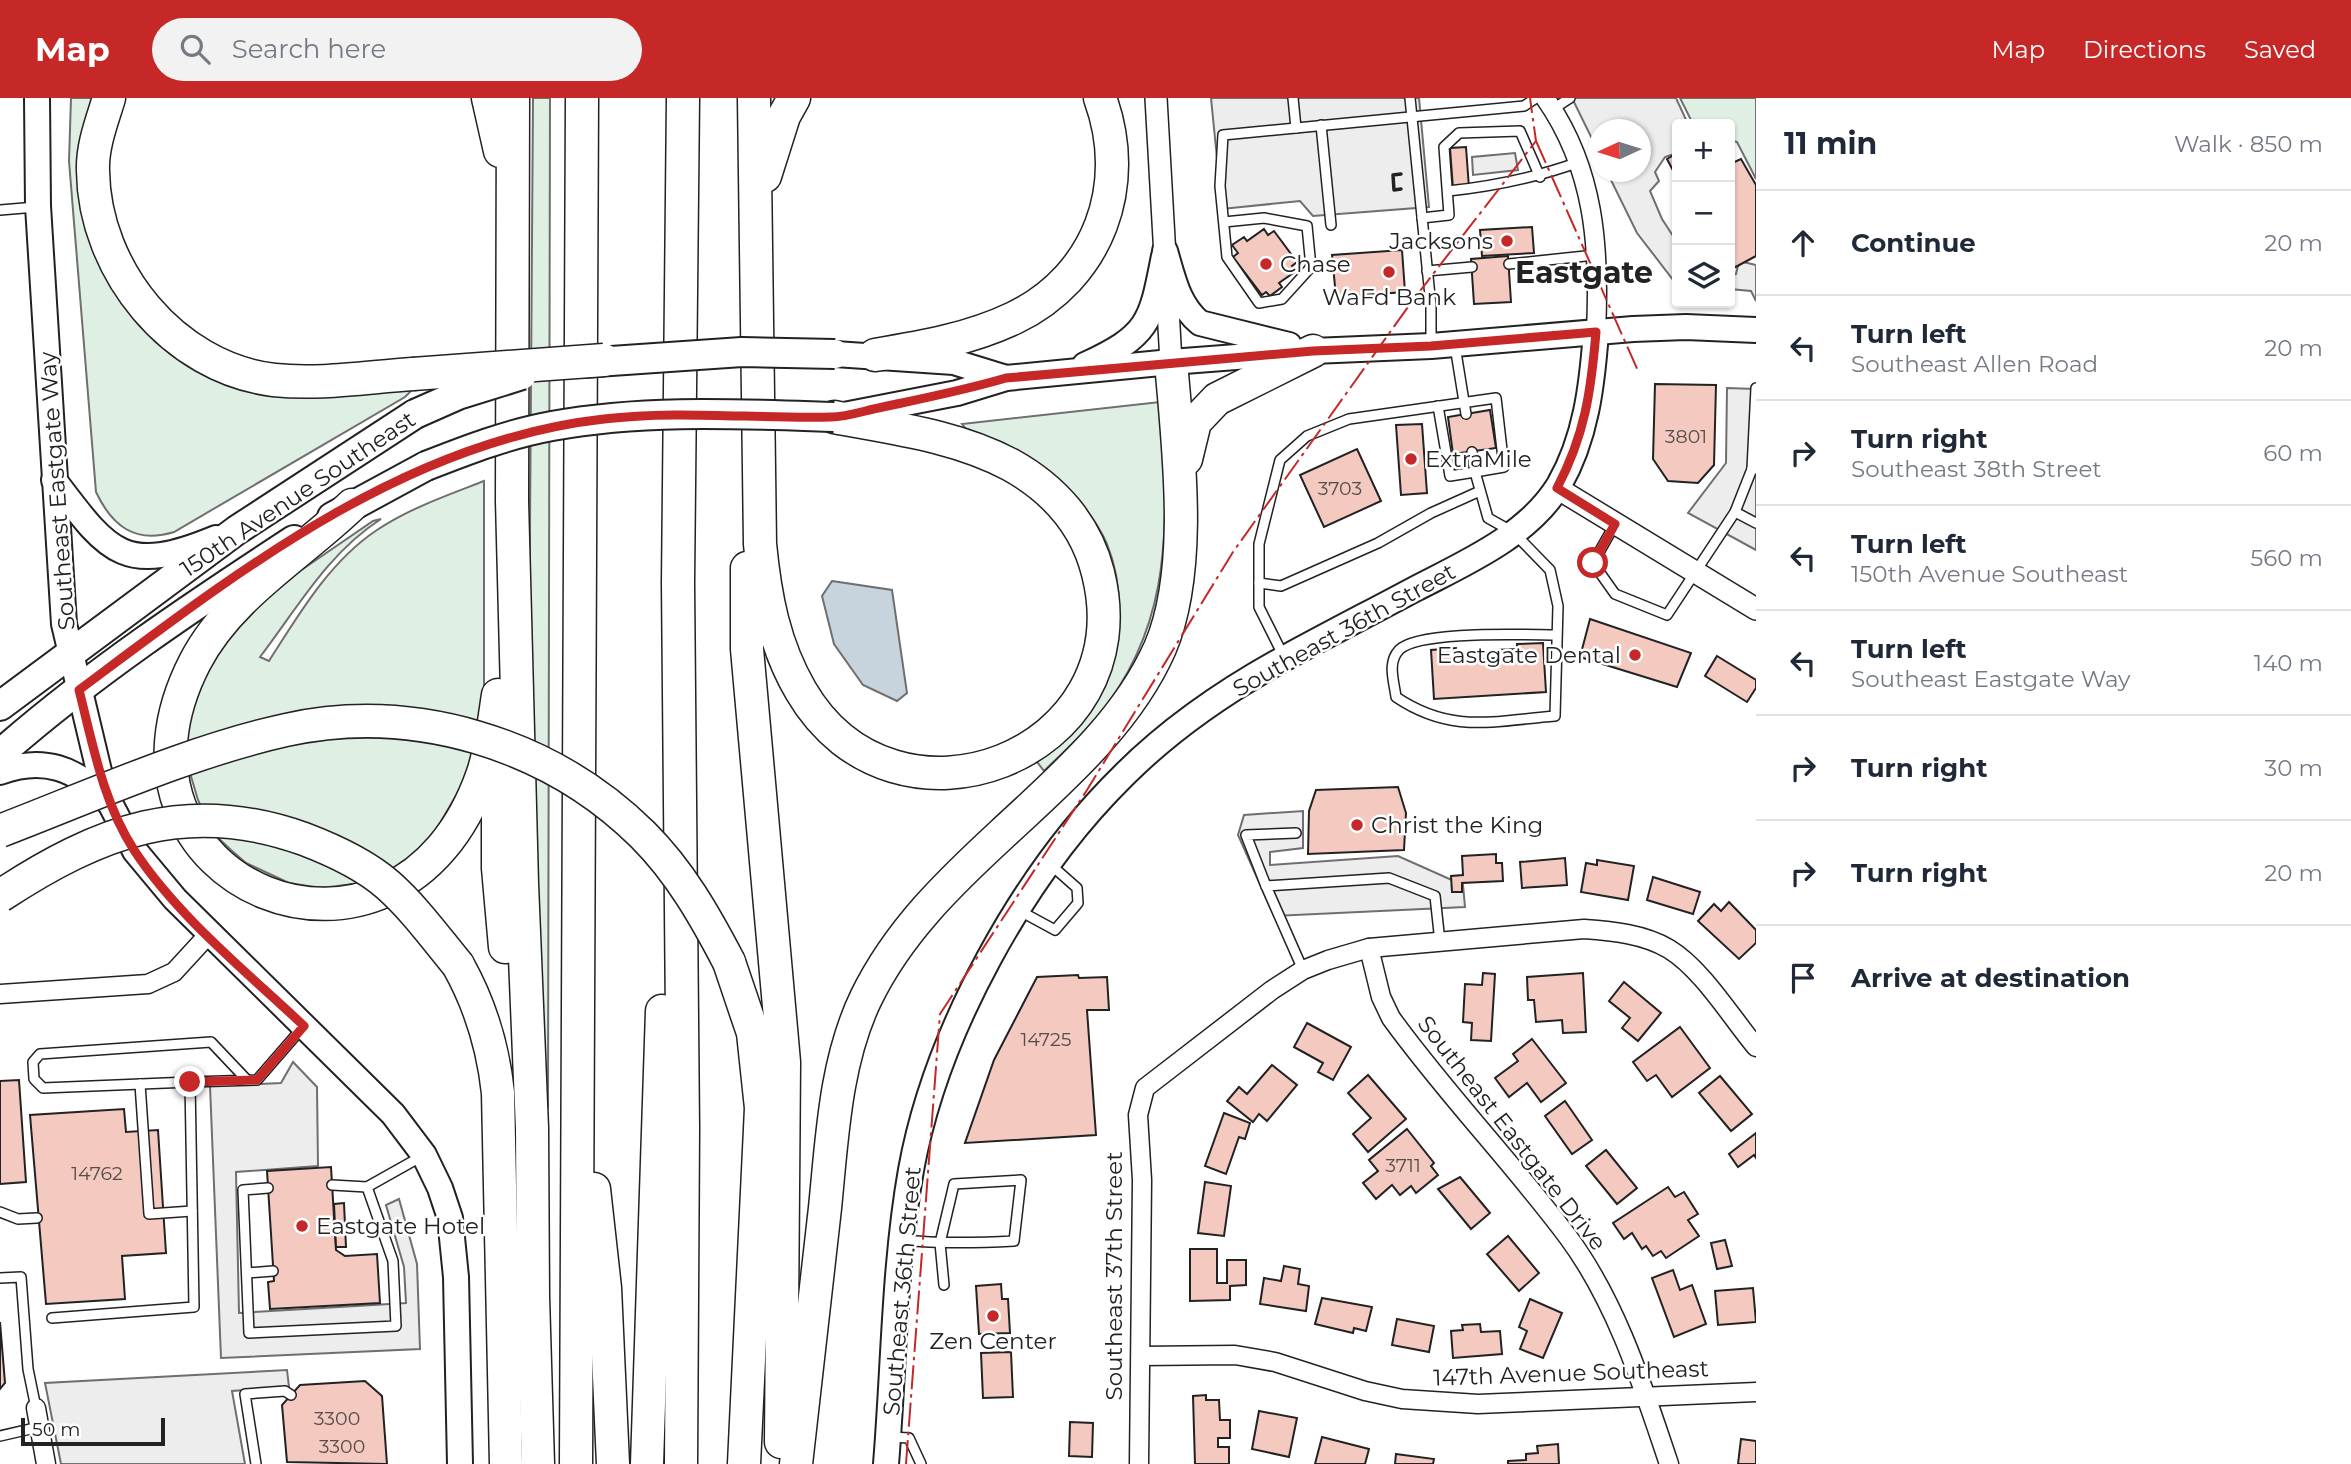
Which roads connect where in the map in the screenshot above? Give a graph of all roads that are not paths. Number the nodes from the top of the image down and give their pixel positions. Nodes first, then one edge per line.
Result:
1 (37, 98) edge
2 (109, 98) edge
3 (488, 98) edge
4 (513, 98) edge
5 (582, 98) edge
6 (683, 98) edge
7 (754, 98) edge
8 (794, 98) edge
9 (1100, 98) edge
10 (1156, 98) edge
11 (1293, 98) edge
12 (1410, 98) edge
13 (1536, 98) edge
14 (1570, 98) edge
15 (1549, 104) edge
16 (1412, 117) junction
17 (1321, 125) junction
18 (1296, 128) junction
19 (1580, 162) junction
20 (1540, 177) junction
21 (1448, 191) junction
22 (38, 206) junction
23 (0, 210) edge
24 (1422, 218) junction
25 (1224, 222) junction
26 (1331, 225) dead end
27 (757, 239) junction
28 (1165, 251) junction
29 (1595, 255) junction
30 (1509, 264) dead end
31 (512, 267) junction
32 (1472, 267) dead end
33 (1427, 271) junction
34 (1756, 330) edge
35 (1596, 332) junction
36 (1443, 345) junction
37 (1313, 351) junction
38 (835, 354) joint
39 (876, 355) junction
40 (604, 360) junction
41 (1171, 362) junction
42 (1068, 372) junction
43 (1006, 378) junction
44 (1756, 388) edge
45 (1465, 402) junction
46 (1438, 406) junction
47 (1755, 411) edge
48 (1466, 414) dead end
49 (834, 417) junction
50 (1472, 452) dead end
51 (757, 455) junction
52 (1754, 469) edge
53 (1475, 472) junction
54 (1180, 473) junction
55 (54, 480) junction
56 (1557, 488) junction
57 (1480, 491) junction
58 (512, 501) junction
59 (352, 505) junction
60 (1735, 512) junction
61 (1756, 523) edge
62 (1615, 524) junction
63 (237, 530) junction
64 (1513, 532) junction
65 (1695, 573) junction
66 (678, 583) junction
67 (1259, 583) junction
68 (1756, 610) edge
69 (1557, 635) junction
70 (71, 655) junction
71 (1285, 658) junction
72 (79, 690) junction
73 (498, 695) junction
74 (0, 706) edge
75 (0, 754) edge
76 (0, 772) edge
77 (112, 807) junction
78 (0, 831) edge
79 (1296, 833) dead end
80 (1050, 864) junction
81 (1266, 886) junction
82 (0, 896) edge
83 (1018, 910) junction
84 (208, 935) junction
85 (1440, 942) junction
86 (1369, 948) junction
87 (1303, 970) junction
88 (0, 994) edge
89 (304, 1026) junction
90 (1756, 1047) edge
91 (247, 1080) junction
92 (190, 1082) junction
93 (141, 1084) junction
94 (579, 1113) junction
95 (424, 1155) junction
96 (332, 1185) dead end
97 (367, 1187) junction
98 (268, 1188) dead end
99 (192, 1211) junction
100 (0, 1212) edge
101 (37, 1218) dead end
102 (902, 1240) junction
103 (940, 1243) junction
104 (273, 1271) dead end
105 (247, 1273) junction
106 (0, 1278) edge
107 (944, 1285) dead end
108 (533, 1297) junction
109 (52, 1318) dead end
110 (1141, 1356) junction
111 (1756, 1392) edge
112 (291, 1395) dead end
113 (1646, 1396) junction
114 (36, 1408) joint
115 (39, 1427) junction
116 (0, 1436) edge
117 (888, 1437) junction
118 (46, 1464) edge
119 (256, 1464) edge
120 (460, 1464) edge
121 (506, 1464) edge
122 (538, 1464) edge
123 (576, 1464) edge
124 (613, 1464) edge
125 (647, 1464) edge
126 (681, 1464) edge
127 (744, 1464) edge
128 (781, 1464) edge
129 (796, 1464) edge
130 (887, 1464) edge
131 (921, 1464) edge
132 (1139, 1464) edge
133 (1669, 1464) edge

1 - 22 main road, Southeast Eastgate Way
2 - 40 highway, bridge
3 - 31 highway
4 - 31 highway
5 - 94 highway
6 - 66 highway
7 - 27 highway
8 - 27 highway
9 - 39 highway
10 - 28 street
11 - 18 lane
12 - 16 lane
13 - 16 lane
14 - 15 lane
15 - 19 street
16 - 17 lane
16 - 24 lane
17 - 18 lane
17 - 26 lane
18 - 25 lane
19 - 20 lane
19 - 29 street
20 - 21 lane
20 - 21 lane
21 - 24 lane
22 - 23 lane
22 - 55 main road, Southeast Eastgate Way
24 - 33 lane
25 - 25 lane
27 - 51 highway
28 - 37 main road
28 - 41 street
28 - 42 main road
29 - 30 lane
29 - 35 street
31 - 58 highway
32 - 33 lane
33 - 36 lane
34 - 35 main road, 150th Avenue Southeast
35 - 36 main road, 150th Avenue Southeast
35 - 56 main road, Southeast 36th Street
36 - 37 main road, 150th Avenue Southeast
36 - 45 lane
37 - 41 main road, 150th Avenue Southeast
37 - 54 highway
38 - 39 main road, 150th Avenue Southeast
38 - 40 main road, 150th Avenue Southeast, bridge
39 - 43 main road, 150th Avenue Southeast
40 - 63 main road, 150th Avenue Southeast, bridge
41 - 42 main road, 150th Avenue Southeast
41 - 54 highway
42 - 43 main road, 150th Avenue Southeast
43 - 49 main road, 150th Avenue Southeast
44 - 47 lane
45 - 46 lane
45 - 48 lane
45 - 53 lane
46 - 53 lane
46 - 67 lane
47 - 52 lane
49 - 51 highway
49 - 59 main road, 150th Avenue Southeast, bridge
50 - 53 lane
51 - 128 highway
52 - 60 lane
53 - 57 lane
54 - 129 highway
55 - 63 main road
55 - 70 main road, Southeast Eastgate Way
56 - 62 street
56 - 64 main road, Southeast 36th Street
57 - 64 lane
57 - 67 lane
58 - 73 highway
58 - 108 highway
59 - 72 main road, 150th Avenue Southeast
59 - 73 highway
60 - 61 lane
60 - 65 lane
62 - 65 street
62 - 65 lane
63 - 70 main road, 150th Avenue Southeast
64 - 69 lane
64 - 71 main road, Southeast 36th Street
65 - 68 street
66 - 125 highway
66 - 126 highway
67 - 71 lane
69 - 69 lane
70 - 72 main road, Southeast Eastgate Way
70 - 74 main road, 150th Avenue Southeast
71 - 80 main road, Southeast 36th Street
72 - 75 main road, 150th Avenue Southeast
72 - 77 main road, Southeast Eastgate Way
73 - 108 highway
76 - 77 main road
77 - 84 main road, Southeast Eastgate Way
78 - 127 highway, bridge
79 - 81 lane
80 - 83 main road, Southeast 36th Street
80 - 83 lane
81 - 85 lane
81 - 87 lane
82 - 121 highway, bridge
83 - 102 main road, Southeast 36th Street
84 - 88 street
84 - 89 main road, Southeast Eastgate Way
85 - 86 street
85 - 90 street
86 - 87 street
86 - 113 street, Southeast Eastgate Drive
87 - 110 street, Southeast 37th Street
89 - 91 lane
89 - 95 main road, Southeast Eastgate Way
91 - 92 lane
91 - 93 lane
92 - 93 lane
92 - 99 lane
93 - 99 lane
94 - 123 highway
94 - 124 highway
95 - 97 lane
95 - 120 main road, Southeast Eastgate Way
96 - 97 lane
97 - 105 lane
98 - 105 lane
99 - 109 lane
100 - 101 lane
102 - 103 lane
102 - 117 main road, Southeast 36th Street
103 - 103 lane
103 - 107 lane
104 - 105 lane
106 - 114 lane
108 - 122 highway
110 - 113 street, 147th Avenue Southeast
110 - 132 street, Southeast 37th Street
111 - 113 street, 147th Avenue Southeast
112 - 119 lane
113 - 133 street, Southeast Eastgate Drive
114 - 115 street
115 - 116 lane
115 - 118 street
117 - 130 main road, Southeast 36th Street
117 - 131 lane

